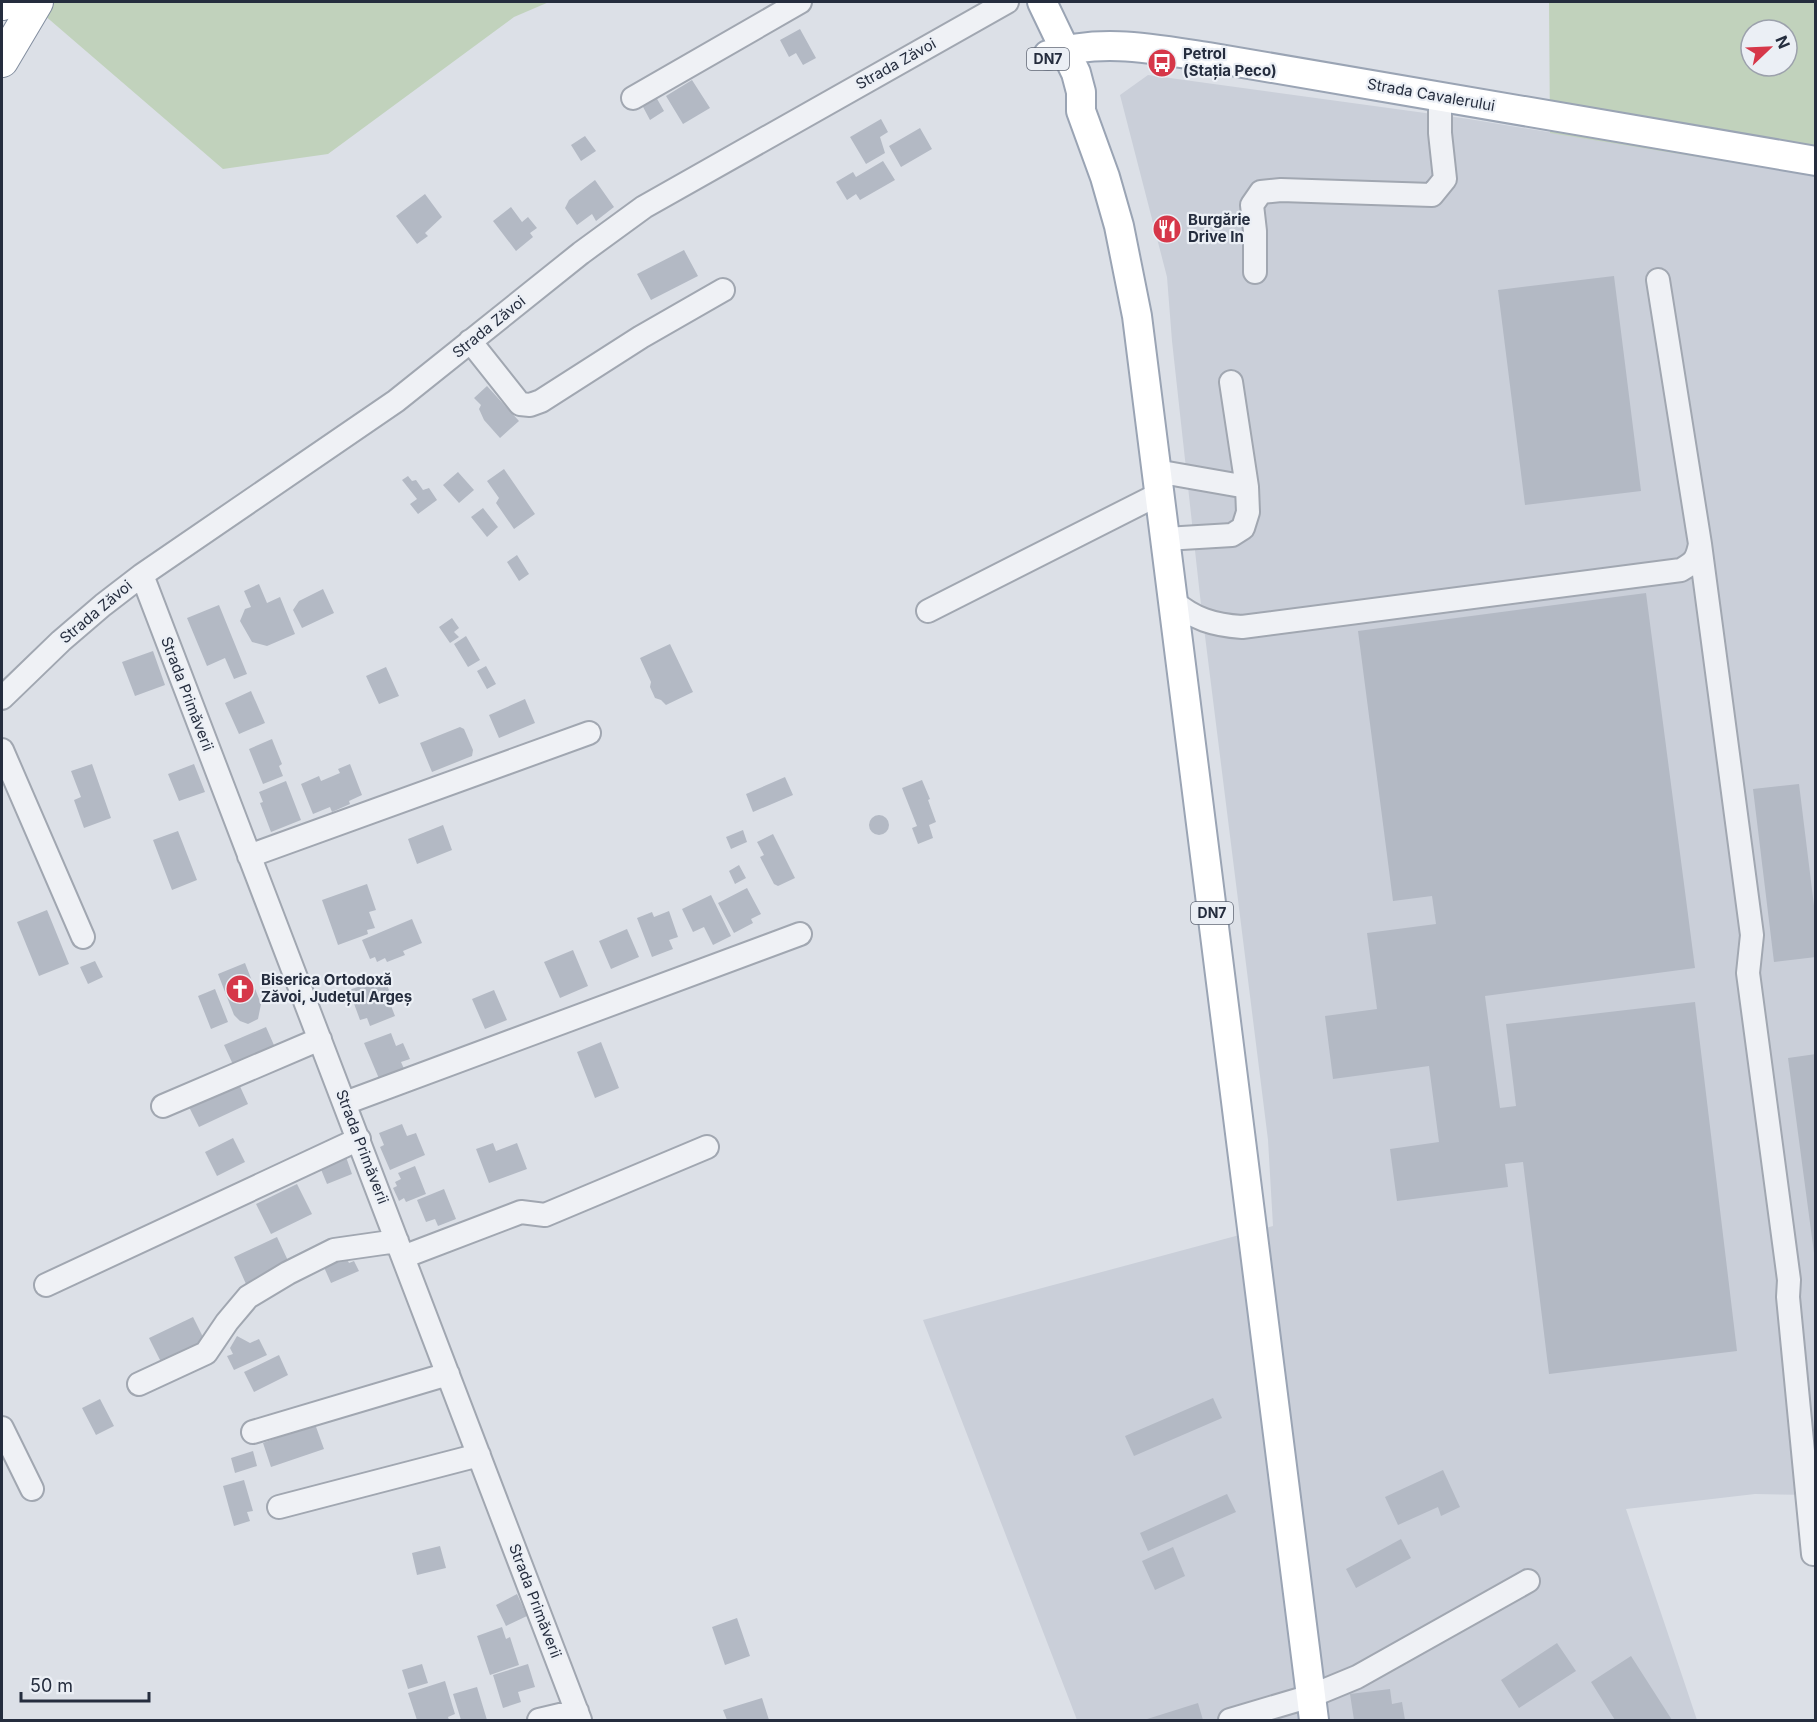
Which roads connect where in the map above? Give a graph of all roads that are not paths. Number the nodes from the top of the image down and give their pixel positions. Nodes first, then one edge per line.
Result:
1 (37, 2) edge
2 (800, 2) edge
3 (1042, 2) edge
4 (1004, 3) edge
5 (1056, 53) junction
6 (2, 61) edge
7 (1440, 96) junction
8 (633, 98) dead end
9 (1815, 161) edge
10 (1255, 272) dead end
11 (1658, 280) dead end
12 (723, 290) dead end
13 (470, 341) junction
14 (1231, 382) dead end
15 (1158, 483) junction
16 (1247, 487) junction
17 (1165, 539) junction
18 (1700, 544) junction
19 (1681, 570) junction
20 (142, 574) junction
21 (1706, 588) junction
22 (1173, 601) junction
23 (928, 612) dead end
24 (2, 698) edge
25 (589, 733) dead end
26 (2, 750) edge
27 (249, 856) junction
28 (800, 934) dead end
29 (83, 937) dead end
30 (320, 1040) junction
31 (345, 1103) junction
32 (163, 1106) dead end
33 (359, 1140) junction
34 (707, 1147) dead end
35 (400, 1249) junction
36 (46, 1285) dead end
37 (448, 1374) junction
38 (139, 1384) dead end
39 (2, 1428) edge
40 (253, 1432) dead end
41 (479, 1455) junction
42 (32, 1489) dead end
43 (279, 1507) dead end
44 (1813, 1554) dead end
45 (1528, 1581) dead end
46 (1312, 1708) edge
47 (578, 1716) edge
48 (539, 1720) edge
49 (1230, 1720) edge

1 - 6 highway
2 - 8 street
3 - 5 main road, DN7
4 - 5 main road, DN7
4 - 13 street, Strada Zăvoi
5 - 7 main road, Strada Cavalerului
5 - 15 main road, DN7
7 - 9 main road, Strada Cavalerului
7 - 10 street
11 - 18 street
12 - 13 street
13 - 20 street, Strada Zăvoi
14 - 16 street
15 - 16 street
15 - 17 main road, DN7
15 - 23 street
16 - 17 street
17 - 22 main road, DN7
18 - 19 street
18 - 21 street
19 - 21 street
19 - 22 street
20 - 24 street, Strada Zăvoi
20 - 27 street, Strada Primăverii
21 - 44 street
22 - 46 main road, DN7
25 - 27 street
26 - 29 street
27 - 30 street, Strada Primăverii
28 - 31 street
30 - 31 street, Strada Primăverii
30 - 32 street
31 - 33 street, Strada Primăverii
33 - 35 street, Strada Primăverii
33 - 36 street
34 - 35 street
35 - 37 street, Strada Primăverii
35 - 38 street
37 - 40 street
37 - 41 street, Strada Primăverii
39 - 42 street
41 - 43 street
41 - 47 street, Strada Primăverii
45 - 46 street
46 - 49 street
47 - 48 street

